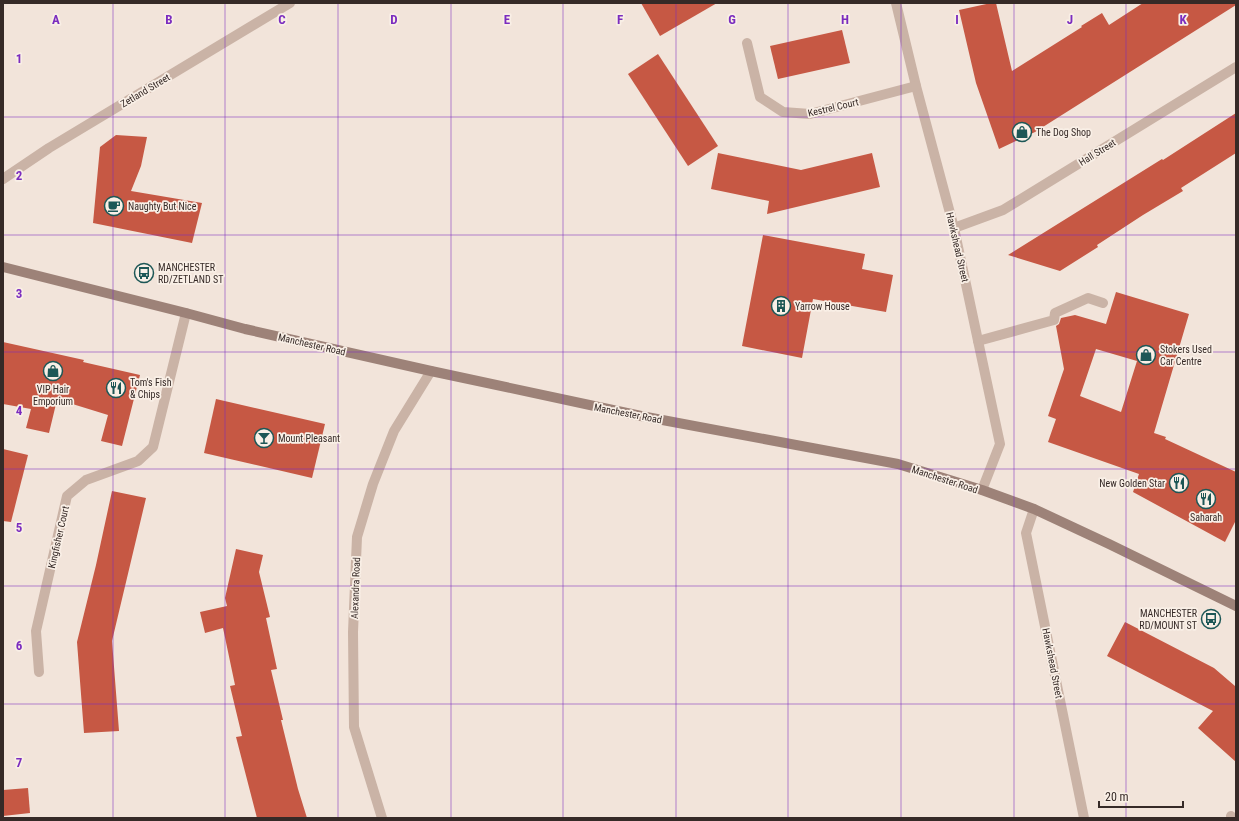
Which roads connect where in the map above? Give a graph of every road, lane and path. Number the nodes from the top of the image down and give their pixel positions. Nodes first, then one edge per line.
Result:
1 (290, 3) edge
2 (896, 3) edge
3 (748, 44) dead end
4 (1236, 67) edge
5 (916, 86) junction
6 (3, 179) edge
7 (954, 228) junction
8 (3, 267) edge
9 (1103, 304) dead end
10 (186, 312) junction
11 (978, 340) junction
12 (431, 372) junction
13 (982, 490) junction
14 (1034, 509) junction
15 (1236, 606) edge
16 (39, 672) dead end
17 (382, 818) edge
18 (1084, 818) edge

1 - 6 street, Zetland Street
2 - 5 street, Hawkshead Street
3 - 5 street, Kestrel Court
4 - 7 street, Hall Street
5 - 7 street, Hawkshead Street
7 - 11 street, Hawkshead Street
8 - 10 main road, Manchester Road
9 - 11 street
10 - 12 main road, Manchester Road
10 - 16 street, Kingfisher Court
11 - 13 street, Hawkshead Street
12 - 13 main road, Manchester Road
12 - 17 street, Alexandra Road
13 - 14 main road, Manchester Road
14 - 15 main road, Manchester Road
14 - 18 street, Hawkshead Street

